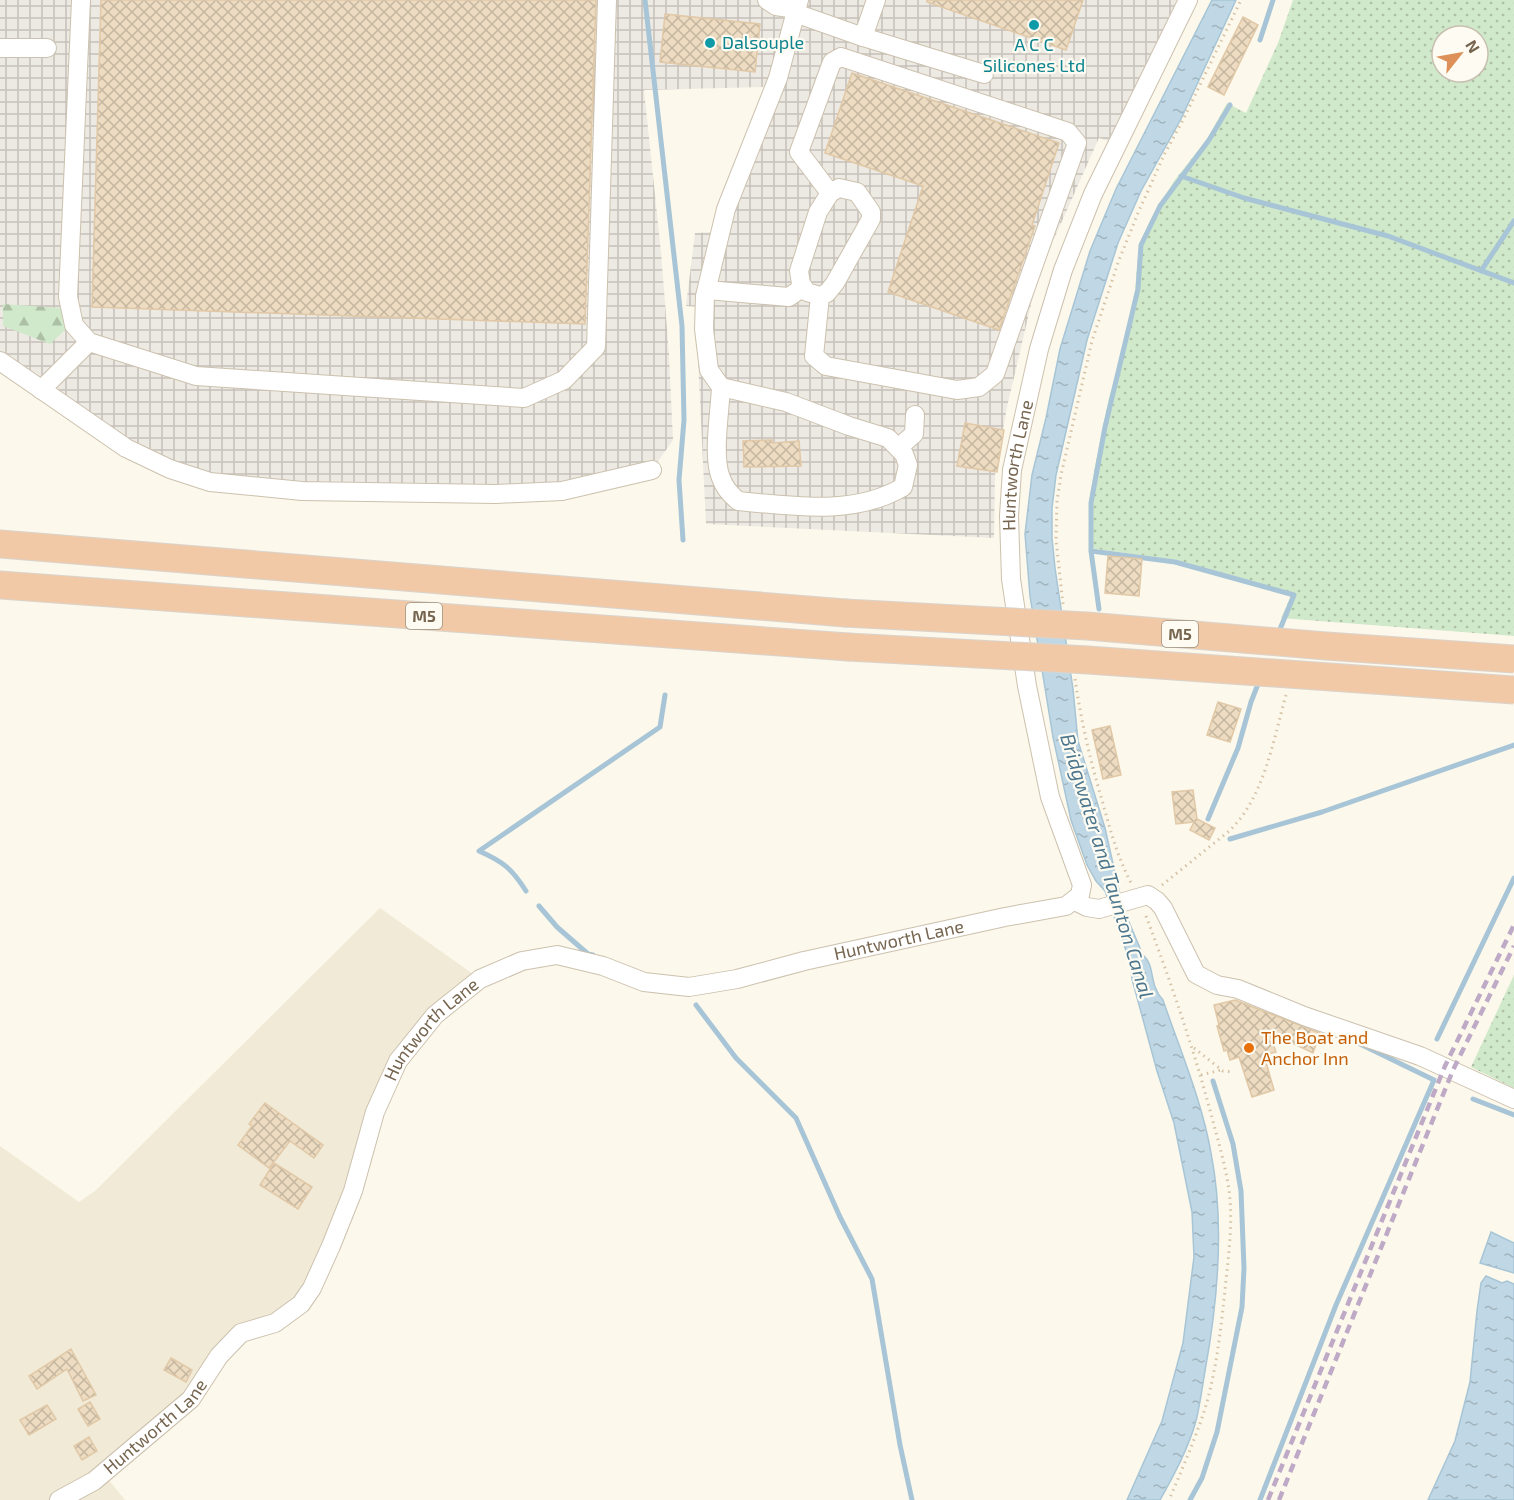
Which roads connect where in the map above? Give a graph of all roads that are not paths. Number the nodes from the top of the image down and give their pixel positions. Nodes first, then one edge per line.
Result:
1 (81, 0) edge
2 (607, 0) edge
3 (767, 0) edge
4 (876, 0) edge
5 (1188, 0) edge
6 (797, 7) edge
7 (863, 37) junction
8 (0, 48) edge
9 (47, 48) dead end
10 (984, 74) dead end
11 (830, 194) junction
12 (803, 287) junction
13 (707, 290) junction
14 (820, 296) junction
15 (88, 342) junction
16 (0, 361) edge
17 (721, 387) junction
18 (41, 390) junction
19 (915, 415) dead end
20 (898, 448) junction
21 (652, 470) dead end
22 (0, 544) edge
23 (0, 585) edge
24 (1514, 659) edge
25 (1514, 690) edge
26 (1075, 901) junction
27 (1514, 1099) edge
28 (59, 1500) edge

1 - 15 street
2 - 15 street
3 - 6 street
4 - 7 street
5 - 26 street, Huntworth Lane
6 - 7 street
6 - 13 street
7 - 10 street
8 - 9 street
11 - 12 street
11 - 14 street
11 - 14 street
12 - 13 street
12 - 14 street
13 - 17 street
15 - 18 street
16 - 18 street
17 - 20 street
17 - 20 street
18 - 21 street
19 - 20 street
22 - 24 highway, M5, bridge
23 - 25 highway, M5, bridge
26 - 27 street
26 - 28 street, Huntworth Lane

